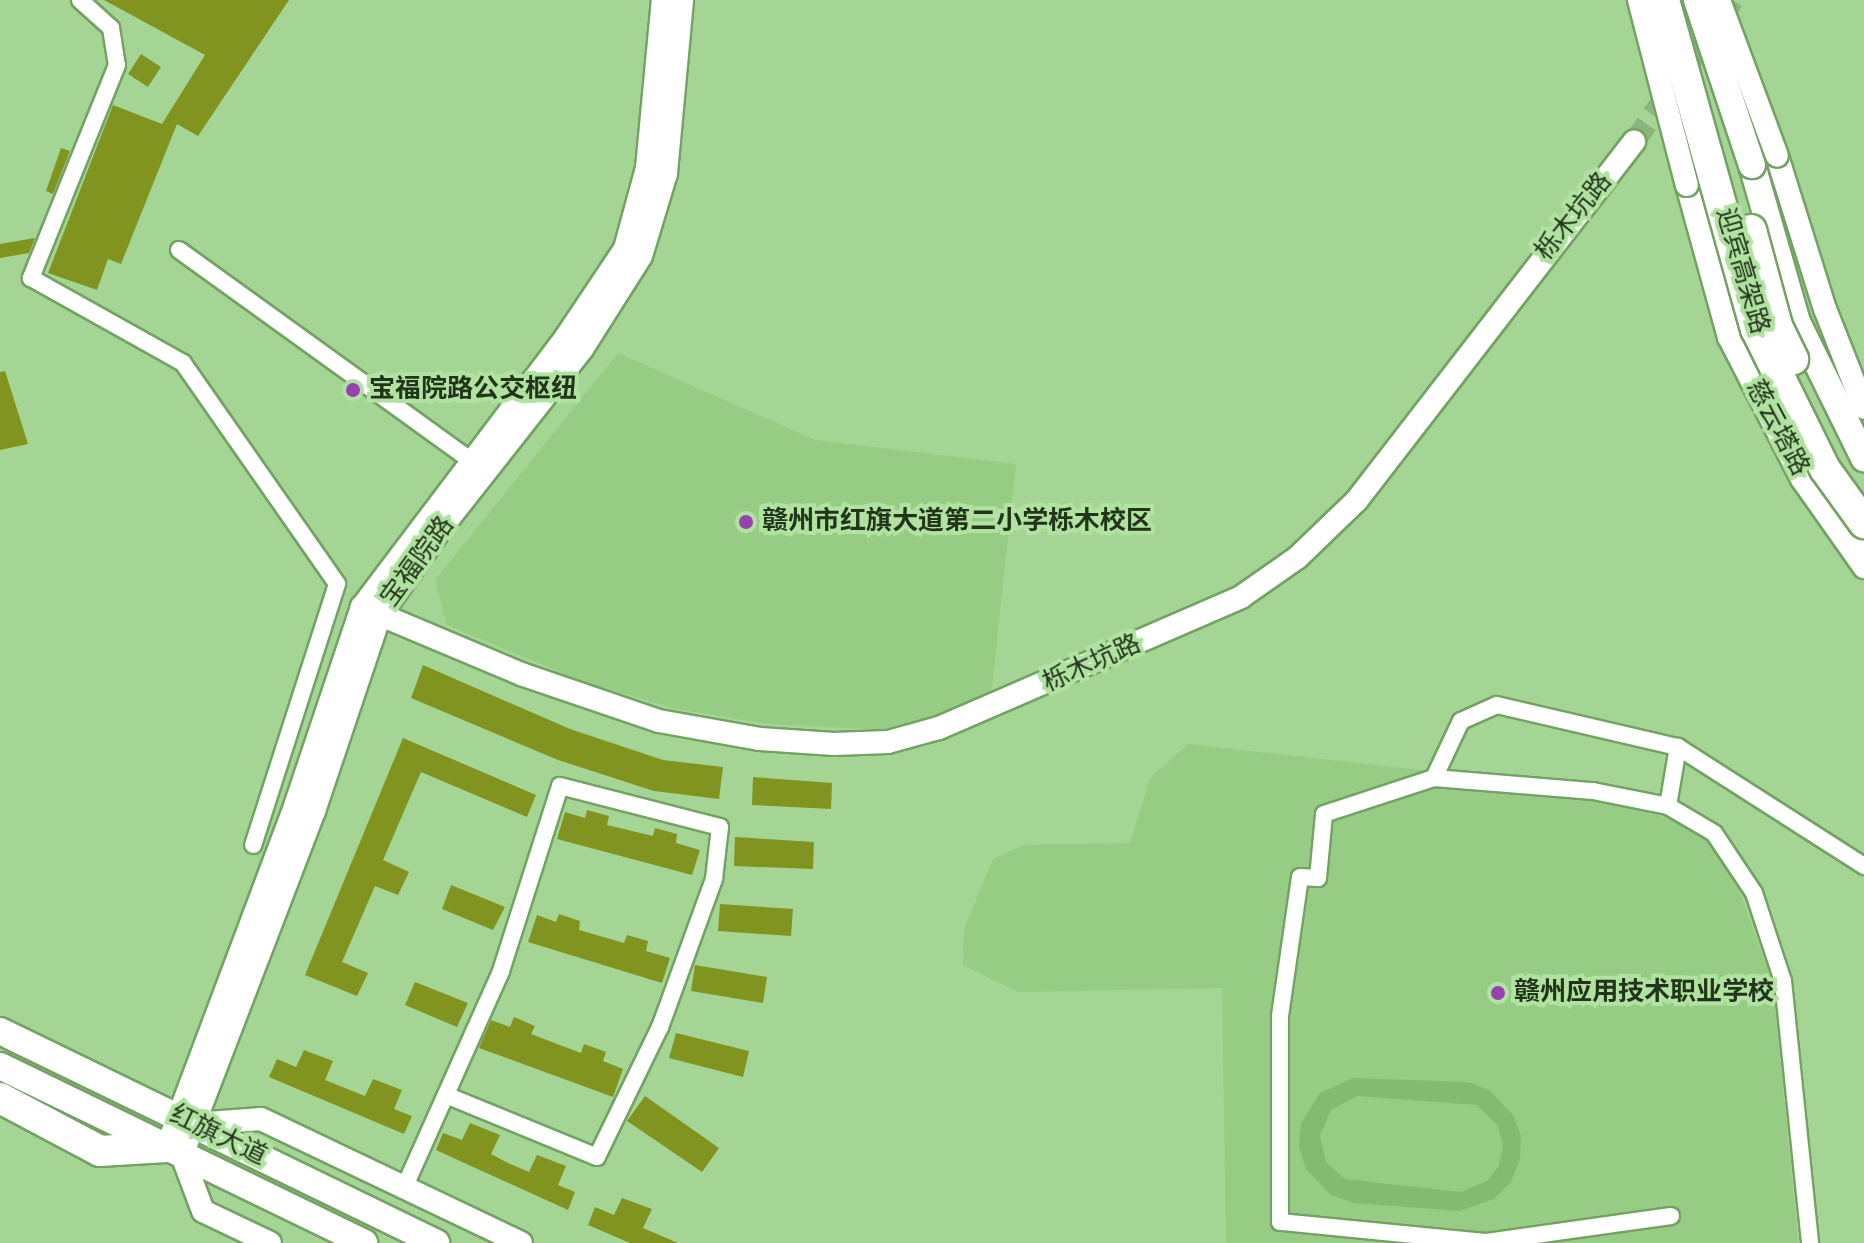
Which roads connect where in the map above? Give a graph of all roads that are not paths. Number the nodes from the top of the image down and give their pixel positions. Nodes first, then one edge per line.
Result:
1 (80, 0) edge
2 (663, 0) edge
3 (682, 0) edge
4 (1639, 0) edge
5 (1651, 0) edge
6 (1664, 0) edge
7 (1682, 0) edge
8 (1697, 0) edge
9 (1719, 0) edge
10 (1634, 142) tunnel mouth
11 (1695, 182) junction
12 (179, 250) dead end
13 (1864, 408) edge
14 (1864, 458) edge
15 (478, 466) junction
16 (1864, 491) edge
17 (1864, 523) edge
18 (1864, 548) edge
19 (1864, 567) edge
20 (371, 611) junction
21 (1678, 747) junction
22 (1434, 778) junction
23 (1668, 806) junction
24 (253, 845) dead end
25 (1864, 866) edge
26 (0, 1031) edge
27 (0, 1066) edge
28 (446, 1095) junction
29 (0, 1098) edge
30 (187, 1120) junction
31 (174, 1151) junction
32 (405, 1186) junction
33 (1671, 1216) dead end
34 (270, 1243) edge
35 (364, 1243) edge
36 (436, 1243) edge
37 (521, 1243) edge
38 (1810, 1243) edge

1 - 24 street
2 - 15 street, 宝福院路
3 - 15 street, 宝福院路
4 - 11 street, 慈云塔路, bridge
5 - 11 main road, 慈云塔路
6 - 17 highway, 迎宾高架路, bridge
7 - 16 highway, 迎宾高架路, bridge
8 - 14 main road, bridge
9 - 13 street, bridge
10 - 20 street, 栎木坑路
11 - 18 main road, 慈云塔路
11 - 19 street, 慈云塔路
12 - 15 street
15 - 20 street, 宝福院路
20 - 30 street, 宝福院路
21 - 22 street
21 - 23 street
21 - 25 street
22 - 23 street
22 - 33 street
23 - 38 street
26 - 30 main road, 红旗大道
27 - 31 main road, 红旗大道
28 - 28 street
28 - 32 street
29 - 31 highway
30 - 31 street, 宝福院路
30 - 32 street
30 - 36 main road, 红旗大道
31 - 34 street
31 - 35 main road, 红旗大道
32 - 37 street

